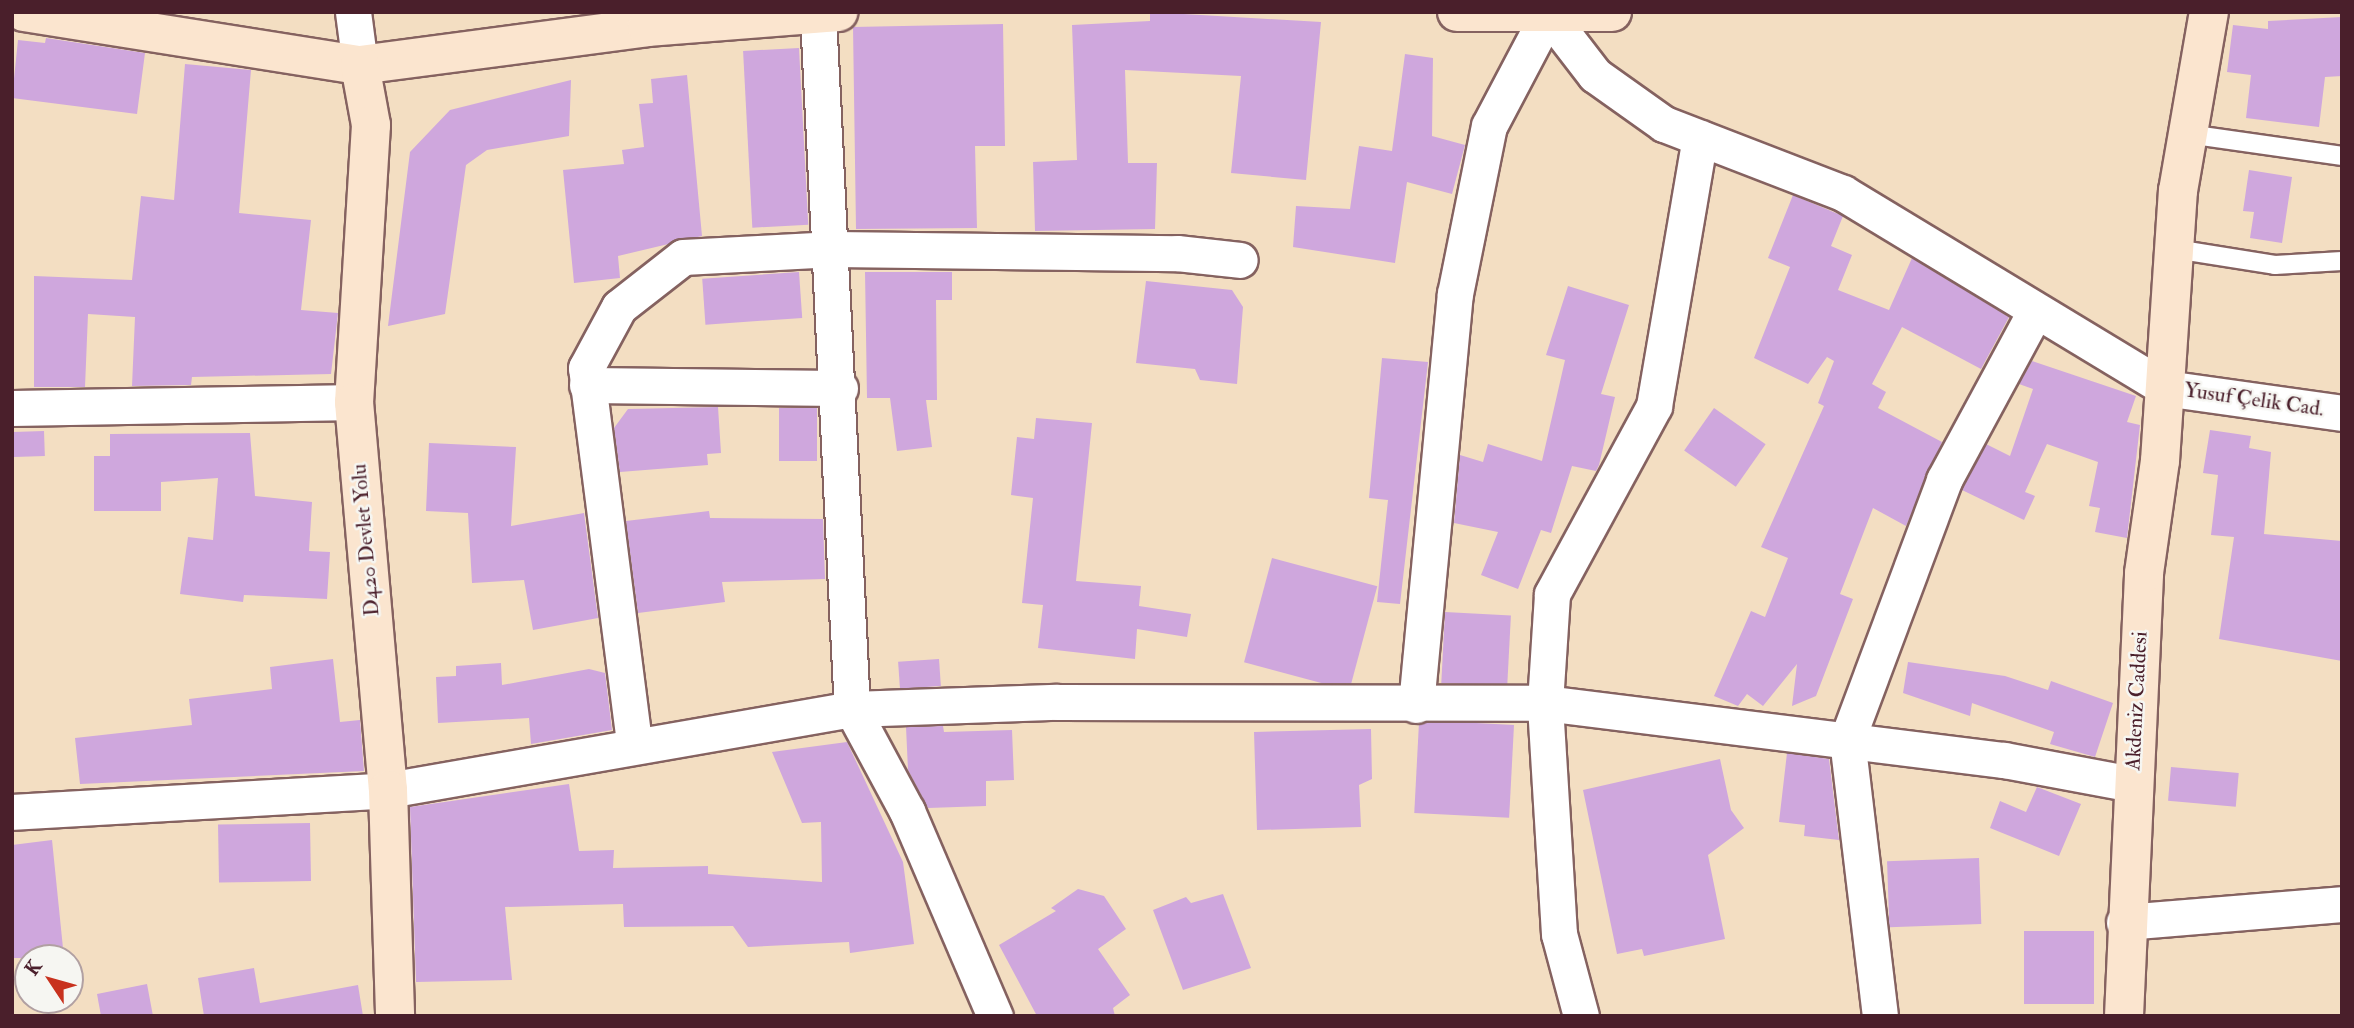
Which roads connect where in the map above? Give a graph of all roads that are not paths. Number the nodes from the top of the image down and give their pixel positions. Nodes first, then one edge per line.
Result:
1 (24, 12) edge
2 (353, 12) edge
3 (1457, 12) edge
4 (1612, 12) edge
5 (2209, 12) edge
6 (828, 14) edge
7 (1548, 14) edge
8 (360, 65) junction
9 (2188, 134) junction
10 (1700, 138) junction
11 (2342, 156) edge
12 (834, 249) junction
13 (2175, 249) junction
14 (1240, 260) dead end
15 (2342, 261) edge
16 (2035, 312) junction
17 (587, 385) junction
18 (840, 388) junction
19 (2165, 388) junction
20 (354, 402) junction
21 (12, 408) edge
22 (2342, 413) edge
23 (1545, 703) junction
24 (1416, 705) junction
25 (852, 709) junction
26 (1847, 740) junction
27 (634, 742) junction
28 (2132, 784) junction
29 (388, 790) junction
30 (12, 812) edge
31 (2342, 904) edge
32 (2124, 922) junction
33 (395, 1016) edge
34 (995, 1016) edge
35 (1581, 1016) edge
36 (1880, 1016) edge
37 (2124, 1016) edge

1 - 8 street
2 - 8 street
3 - 7 street
4 - 7 street
5 - 9 street, Akdeniz Caddesi
6 - 8 street
6 - 12 street
7 - 10 street
7 - 24 street
8 - 20 street, D420 Devlet Yolu
9 - 11 lane
9 - 13 street, Akdeniz Caddesi
10 - 16 street
10 - 23 street
12 - 14 street
12 - 17 street
12 - 18 street
13 - 15 lane
13 - 19 street, Akdeniz Caddesi
16 - 19 street
16 - 26 street
17 - 18 street
17 - 27 street
18 - 25 street
19 - 22 street, Yusuf Çelik Cad.
19 - 28 street, Akdeniz Caddesi
20 - 21 street
20 - 29 street, D420 Devlet Yolu
23 - 24 street
23 - 26 street
23 - 35 street
24 - 25 street
25 - 27 street
25 - 34 street
26 - 28 street
26 - 36 street
27 - 29 street
28 - 32 street, Akdeniz Caddesi
29 - 30 street
29 - 33 street, D420 Devlet Yolu
31 - 32 street
32 - 37 street, Akdeniz Caddesi

